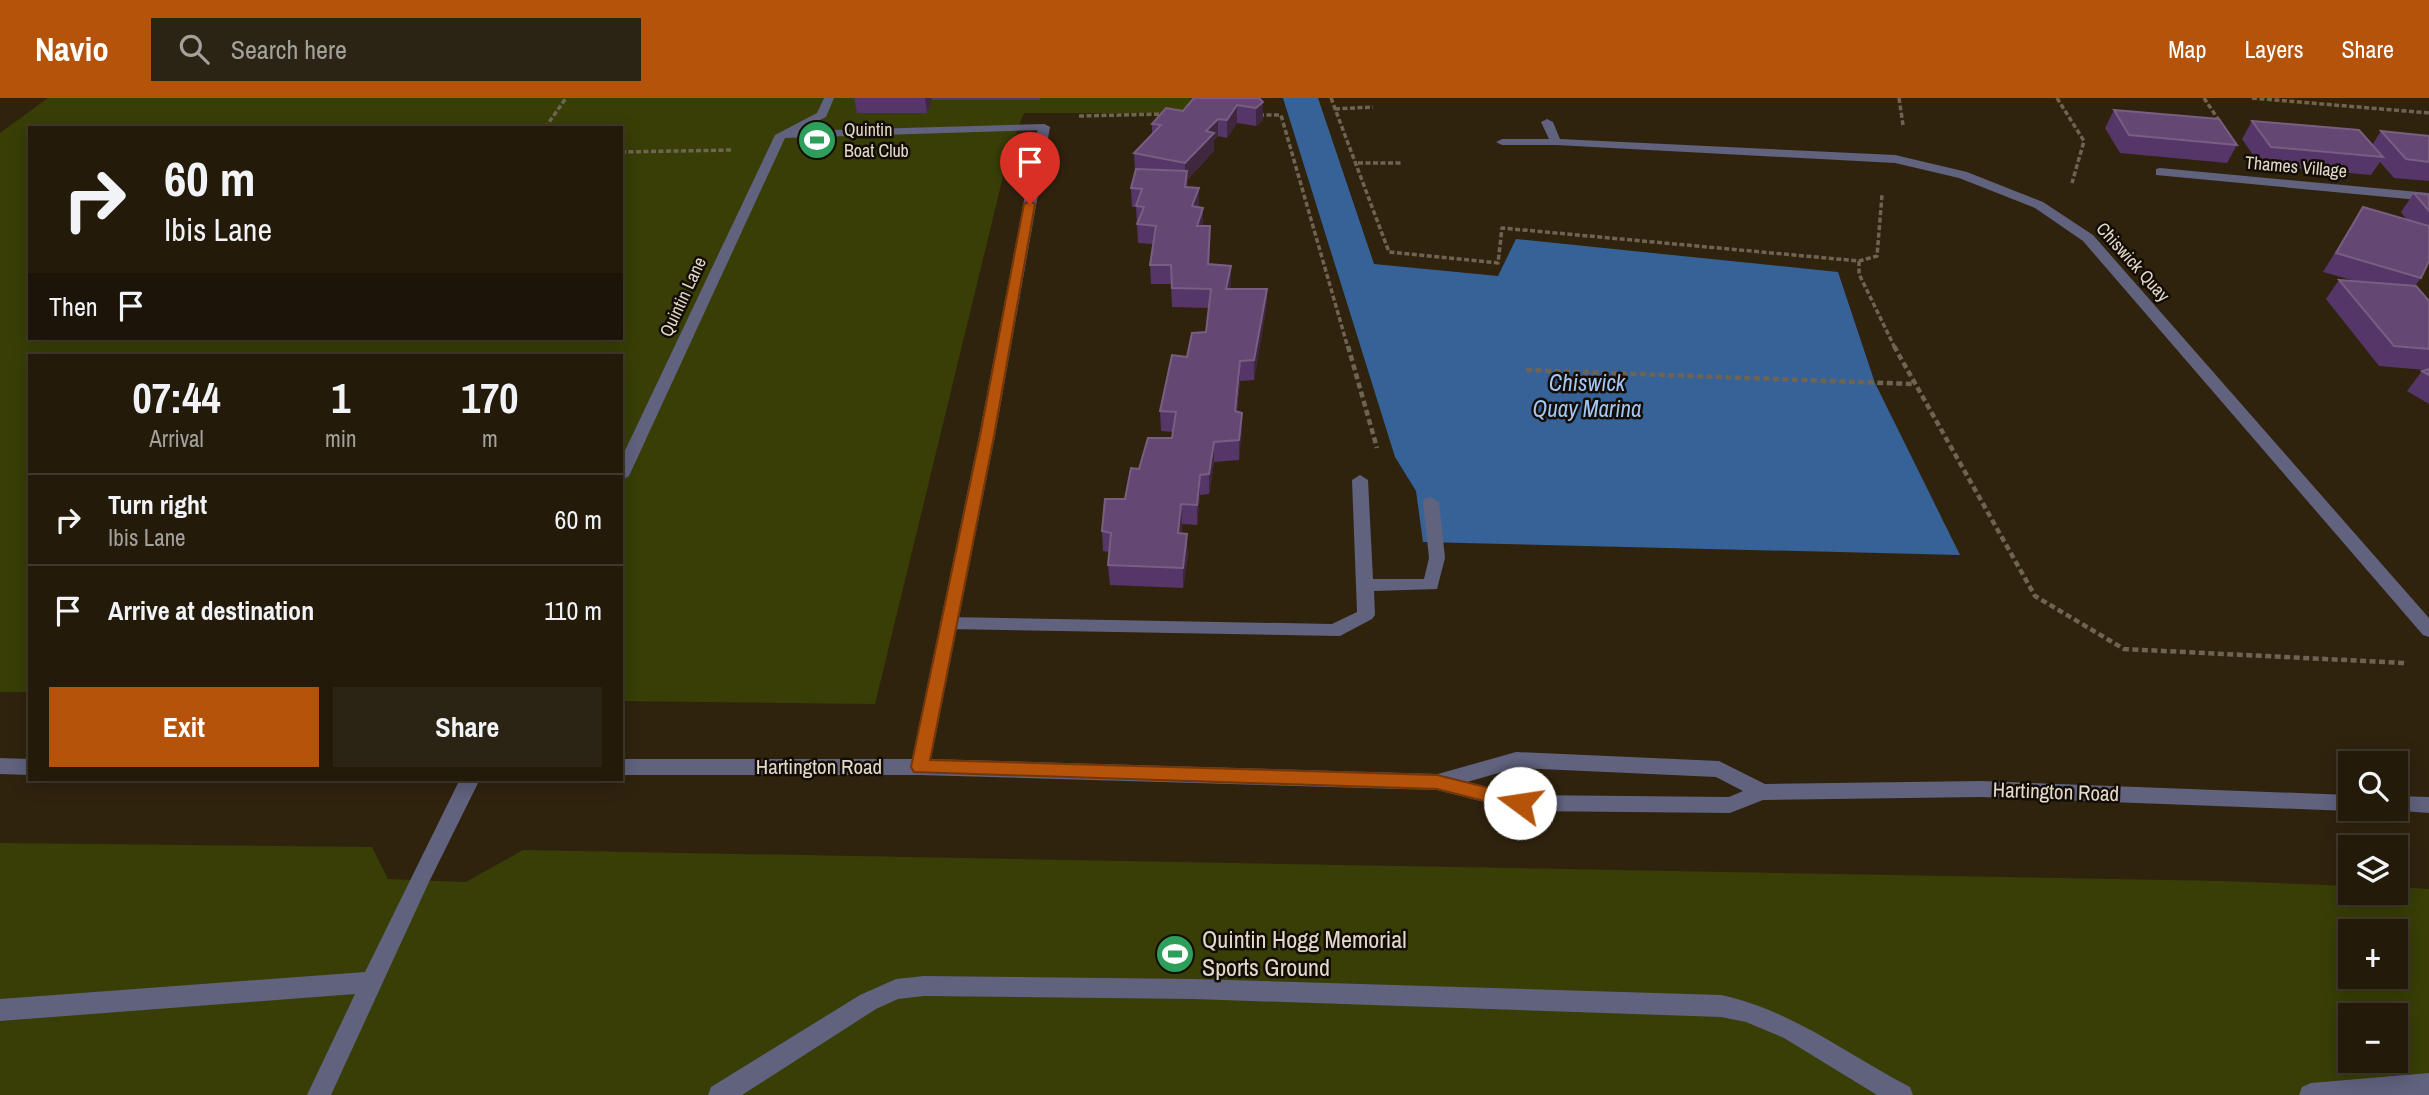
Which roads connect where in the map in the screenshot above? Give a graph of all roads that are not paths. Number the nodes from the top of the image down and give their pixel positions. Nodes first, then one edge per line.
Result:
1 (829, 98) edge
2 (1548, 122) dead end
3 (781, 135) junction
4 (1502, 142) dead end
5 (1556, 142) junction
6 (2160, 172) dead end
7 (2429, 197) edge
8 (623, 472) edge
9 (1360, 480) road end
10 (1431, 502) dead end
11 (1365, 585) junction
12 (948, 623) junction
13 (2429, 630) edge
14 (0, 766) edge
15 (28, 767) edge
16 (623, 767) edge
17 (920, 767) junction
18 (469, 781) edge
19 (1437, 782) junction
20 (1762, 792) junction
21 (2338, 803) edge
22 (2408, 804) edge
23 (2429, 805) edge
24 (371, 982) junction
25 (0, 1010) edge
26 (2429, 1085) edge
27 (319, 1095) edge
28 (720, 1095) edge
29 (1901, 1095) edge
30 (2311, 1095) edge

1 - 3 street
2 - 5 street
3 - 8 street, Quintin Lane
3 - 12 street
4 - 5 street, Chiswick Quay
5 - 13 street, Chiswick Quay
6 - 7 street, Thames Village
9 - 11 street
10 - 11 street
11 - 12 street
12 - 17 street
14 - 15 street
16 - 17 street, Hartington Road
17 - 19 street, Hartington Road
18 - 24 street
19 - 20 street, Hartington Road
19 - 20 street, Hartington Road
20 - 21 street, Hartington Road
22 - 23 street
24 - 25 street
24 - 27 street
26 - 30 street
28 - 29 street

